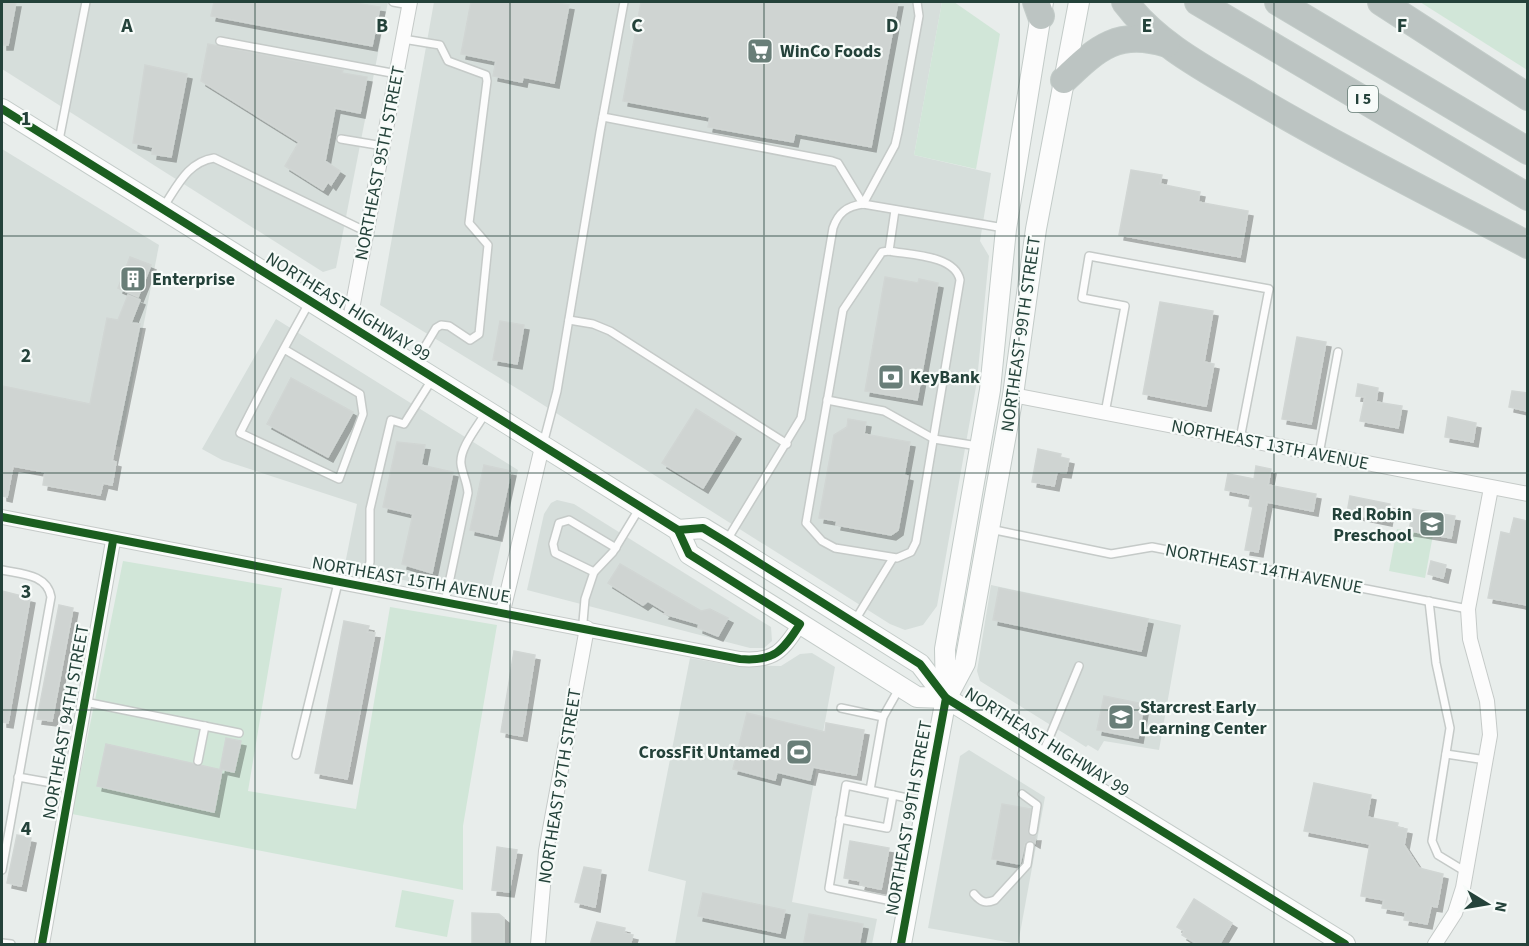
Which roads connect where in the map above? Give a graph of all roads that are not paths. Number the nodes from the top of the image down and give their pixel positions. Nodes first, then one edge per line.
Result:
1 (86, 2) edge
2 (393, 2) edge
3 (624, 2) edge
4 (917, 2) edge
5 (1079, 2) edge
6 (1125, 2) edge
7 (1198, 2) edge
8 (1278, 2) edge
9 (1381, 2) edge
10 (410, 3) edge
11 (1040, 6) edge
12 (403, 39) junction
13 (220, 41) dead end
14 (1167, 44) junction
15 (397, 74) junction
16 (1064, 80) junction
17 (1527, 98) edge
18 (2, 109) edge
19 (603, 117) junction
20 (341, 139) dead end
21 (58, 144) junction
22 (383, 146) junction
23 (1527, 151) edge
24 (1527, 197) edge
25 (863, 204) junction
26 (162, 209) junction
27 (895, 210) junction
28 (367, 232) junction
29 (1006, 234) junction
30 (1527, 245) edge
31 (889, 251) junction
32 (310, 301) junction
33 (569, 320) junction
34 (349, 325) junction
35 (284, 349) junction
36 (1338, 352) dead end
37 (414, 366) junction
38 (433, 378) junction
39 (1013, 395) junction
40 (827, 400) junction
41 (486, 412) junction
42 (1105, 413) junction
43 (934, 439) junction
44 (1240, 439) junction
45 (787, 444) junction
46 (981, 446) junction
47 (542, 447) junction
48 (1319, 454) junction
49 (1491, 488) junction
50 (1527, 494) edge
51 (641, 507) junction
52 (2, 517) edge
53 (989, 529) junction
54 (678, 530) junction
55 (113, 541) junction
56 (726, 542) junction
57 (615, 548) junction
58 (893, 558) junction
59 (2, 570) edge
60 (594, 572) junction
61 (338, 584) junction
62 (363, 588) junction
63 (445, 602) junction
64 (1429, 602) junction
65 (1468, 609) junction
66 (503, 612) junction
67 (854, 622) junction
68 (800, 624) junction
69 (587, 628) junction
70 (1079, 666) dead end
71 (900, 686) junction
72 (946, 698) junction
73 (85, 702) junction
74 (841, 708) dead end
75 (883, 717) junction
76 (205, 726) junction
77 (239, 733) dead end
78 (1446, 754) junction
79 (296, 755) dead end
80 (1042, 756) junction
81 (1486, 760) junction
82 (198, 761) dead end
83 (18, 777) junction
84 (69, 786) junction
85 (870, 790) junction
86 (1022, 794) dead end
87 (893, 795) junction
88 (927, 802) junction
89 (840, 819) junction
90 (1033, 831) dead end
91 (1030, 846) dead end
92 (2, 870) edge
93 (1466, 872) junction
94 (974, 894) dead end
95 (908, 904) junction
96 (2, 943) edge
97 (11, 945) edge
98 (42, 945) edge
99 (538, 945) edge
100 (901, 945) edge
101 (1345, 945) edge
102 (1435, 945) edge

1 - 21 lane
2 - 10 lane
3 - 19 lane
4 - 25 lane
5 - 16 main road, NORTHEAST 99TH STREET
6 - 14 highway
7 - 24 highway, I 5
8 - 23 highway, I 5
9 - 17 highway
10 - 12 street, NORTHEAST 95TH STREET
11 - 29 main road, NORTHEAST 99TH STREET
12 - 15 street, NORTHEAST 95TH STREET
12 - 37 lane
13 - 15 lane
14 - 16 highway
14 - 30 highway
15 - 22 street, NORTHEAST 95TH STREET
16 - 39 main road, NORTHEAST 99TH STREET
18 - 21 main road, NORTHEAST HIGHWAY 99
19 - 25 lane
19 - 33 lane
20 - 22 lane
21 - 26 main road, NORTHEAST HIGHWAY 99
22 - 28 street, NORTHEAST 95TH STREET
25 - 27 lane
25 - 45 lane
26 - 28 lane
26 - 32 main road, NORTHEAST HIGHWAY 99
27 - 29 lane
27 - 31 lane
28 - 34 street, NORTHEAST 95TH STREET
29 - 39 main road
29 - 46 main road, NORTHEAST 99TH STREET
31 - 40 lane
31 - 43 lane
32 - 34 main road, NORTHEAST HIGHWAY 99
32 - 35 lane
33 - 45 lane
33 - 47 lane
34 - 37 main road, NORTHEAST HIGHWAY 99
35 - 35 lane
36 - 48 lane
37 - 38 main road, NORTHEAST HIGHWAY 99
38 - 41 main road, NORTHEAST HIGHWAY 99
38 - 62 lane
39 - 42 street, NORTHEAST 13TH AVENUE
39 - 53 main road, NORTHEAST 99TH STREET
40 - 43 lane
40 - 58 lane
41 - 47 main road, NORTHEAST HIGHWAY 99
41 - 63 lane
42 - 44 street, NORTHEAST 13TH AVENUE
42 - 44 lane
43 - 46 lane
43 - 58 lane
44 - 48 street, NORTHEAST 13TH AVENUE
45 - 56 lane
46 - 72 main road, NORTHEAST 99TH STREET
47 - 51 main road, NORTHEAST HIGHWAY 99
47 - 66 street
48 - 49 street, NORTHEAST 13TH AVENUE
49 - 50 street, NORTHEAST 13TH AVENUE
49 - 65 street
51 - 54 main road, NORTHEAST HIGHWAY 99
51 - 57 lane
52 - 55 street, NORTHEAST 15TH AVENUE
53 - 64 lane, NORTHEAST 14TH AVENUE
53 - 72 main road, NORTHEAST 99TH STREET
54 - 56 main road, NORTHEAST HIGHWAY 99
54 - 68 main road, NORTHEAST HIGHWAY 99
55 - 61 street, NORTHEAST 15TH AVENUE
55 - 73 street, NORTHEAST 94TH STREET
56 - 67 main road, NORTHEAST HIGHWAY 99
57 - 60 lane
57 - 60 lane
58 - 67 lane
59 - 83 lane
60 - 69 lane
61 - 62 street, NORTHEAST 15TH AVENUE
61 - 79 lane
62 - 63 street, NORTHEAST 15TH AVENUE
63 - 66 street, NORTHEAST 15TH AVENUE
64 - 65 lane, NORTHEAST 14TH AVENUE
64 - 78 lane
65 - 81 street
66 - 69 street, NORTHEAST 15TH AVENUE
67 - 72 main road, NORTHEAST HIGHWAY 99
68 - 69 street, NORTHEAST 15TH AVENUE
68 - 71 main road, NORTHEAST HIGHWAY 99
69 - 99 street, NORTHEAST 97TH STREET
70 - 80 lane
71 - 72 main road, NORTHEAST HIGHWAY 99
71 - 75 lane
72 - 80 main road, NORTHEAST HIGHWAY 99
72 - 88 main road, NORTHEAST 99TH STREET
73 - 76 lane
73 - 84 street, NORTHEAST 94TH STREET
74 - 75 lane
75 - 85 lane
76 - 77 lane
76 - 82 lane
78 - 81 lane
78 - 93 lane
80 - 101 main road, NORTHEAST HIGHWAY 99
81 - 93 street
83 - 84 lane
83 - 92 lane
84 - 98 street, NORTHEAST 94TH STREET
85 - 87 lane
85 - 89 lane
86 - 90 lane
87 - 88 lane
87 - 89 lane
88 - 95 main road, NORTHEAST 99TH STREET
89 - 95 lane
91 - 94 lane
93 - 102 street
95 - 100 main road, NORTHEAST 99TH STREET
96 - 97 lane

